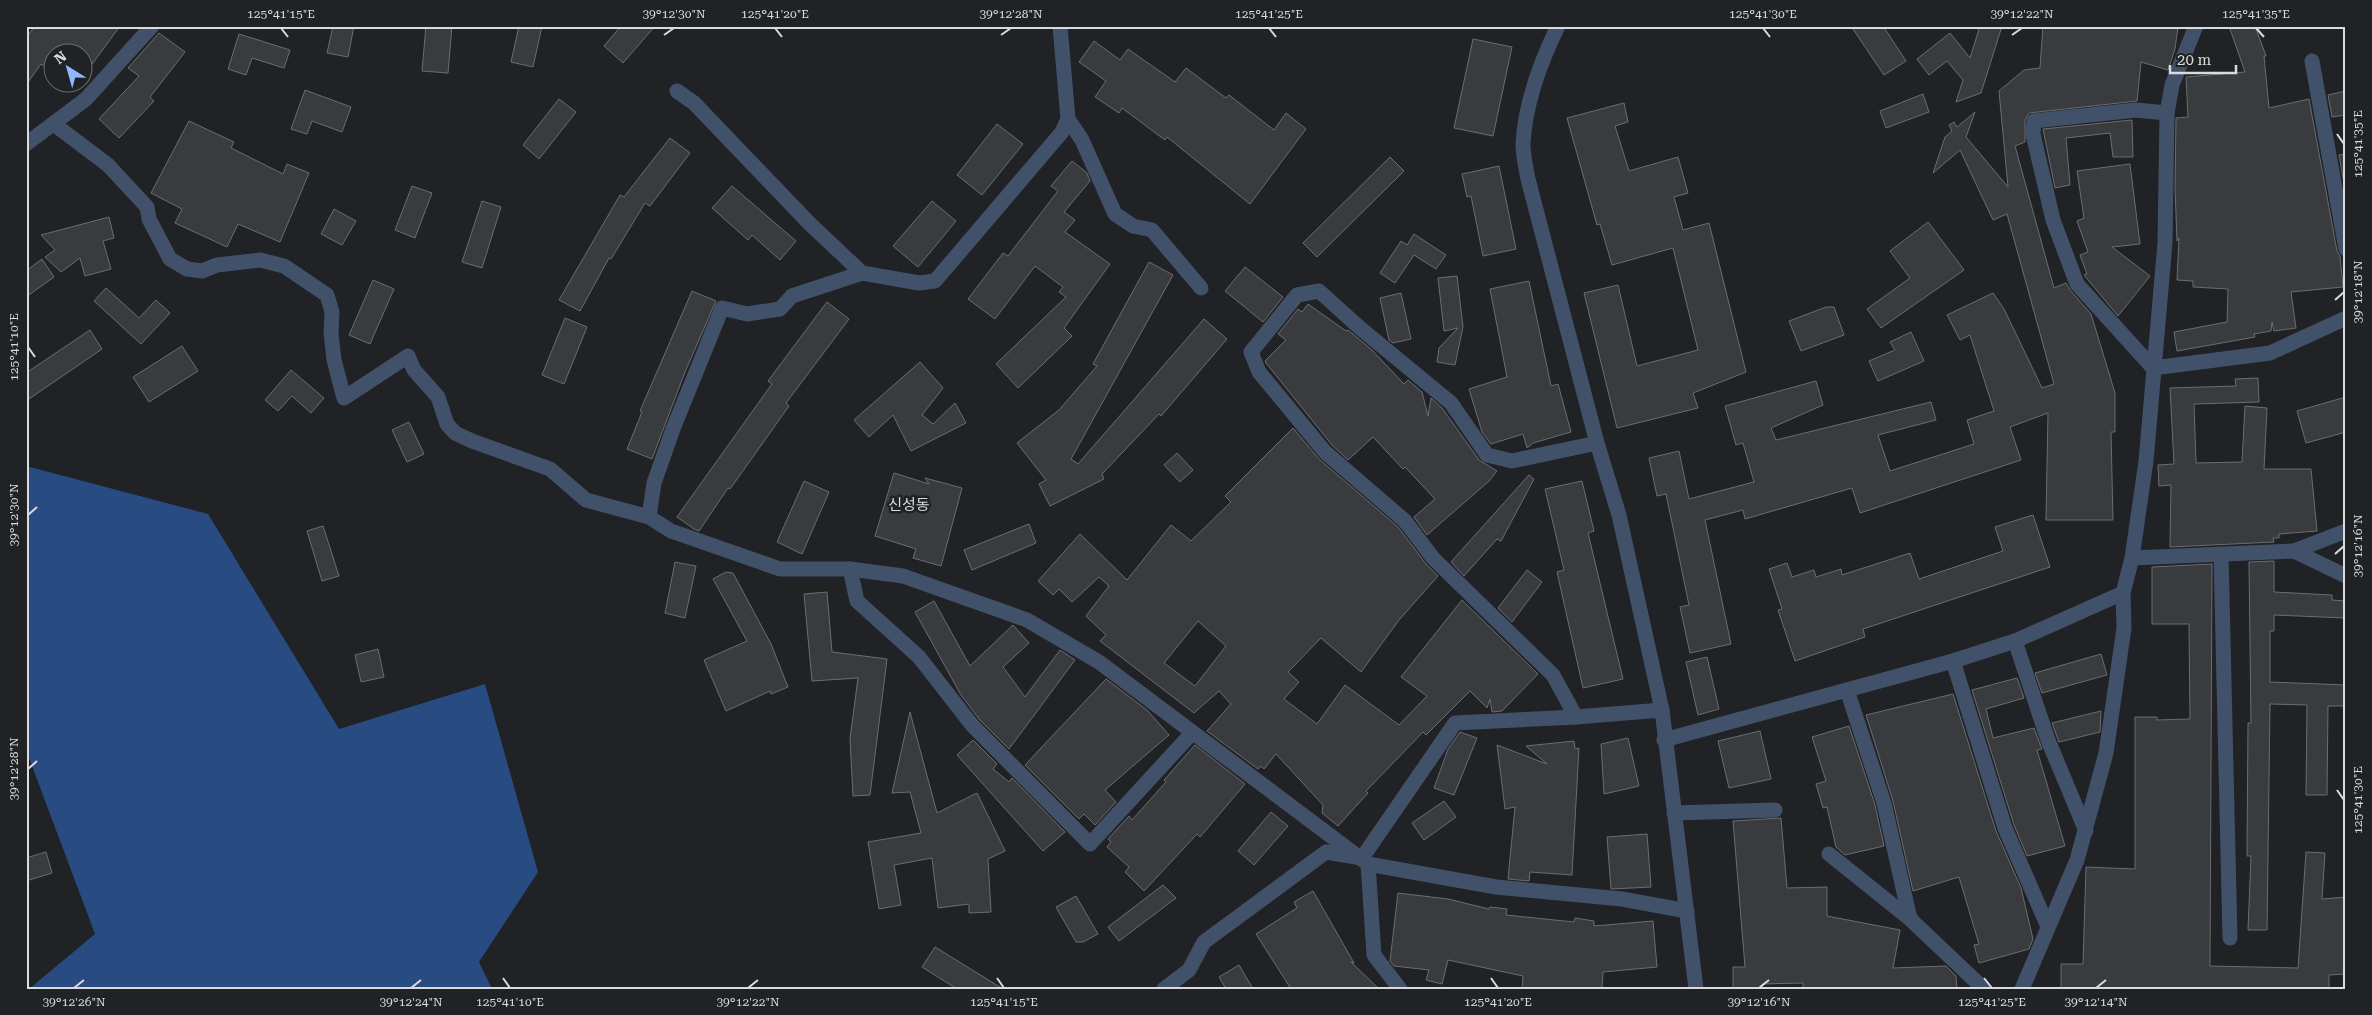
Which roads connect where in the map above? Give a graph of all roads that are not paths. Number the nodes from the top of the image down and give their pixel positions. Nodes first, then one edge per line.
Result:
1 (152, 26) edge
2 (1060, 26) edge
3 (1558, 26) edge
4 (2196, 26) edge
5 (2312, 61) dead end
6 (677, 91) dead end
7 (2167, 114) junction
8 (1068, 119) junction
9 (55, 124) junction
10 (26, 144) edge
11 (2346, 249) edge
12 (862, 273) junction
13 (1201, 288) dead end
14 (2346, 318) edge
15 (2153, 368) junction
16 (1597, 443) junction
17 (649, 517) junction
18 (2346, 531) edge
19 (2294, 550) junction
20 (2221, 554) junction
21 (2132, 558) junction
22 (850, 569) junction
23 (2346, 576) edge
24 (2123, 593) junction
25 (2015, 641) junction
26 (1953, 661) junction
27 (1847, 690) junction
28 (1662, 710) junction
29 (1576, 717) junction
30 (1192, 733) junction
31 (1664, 740) junction
32 (1775, 810) dead end
33 (1674, 813) junction
34 (2086, 831) junction
35 (1830, 854) dead end
36 (1365, 861) junction
37 (1687, 911) junction
38 (1910, 919) junction
39 (2048, 927) junction
40 (2230, 938) dead end
41 (1164, 989) edge
42 (1400, 989) edge
43 (1696, 989) edge
44 (1984, 989) edge
45 (2022, 989) edge

1 - 9 street
2 - 8 street
3 - 16 street
4 - 7 street
5 - 11 street
6 - 12 street
7 - 15 street
7 - 15 street
8 - 12 street
8 - 13 street
9 - 10 street
9 - 17 street
12 - 17 street
14 - 15 street
15 - 21 street
16 - 28 street
16 - 29 street
17 - 22 street
18 - 19 street
19 - 20 street
19 - 23 street
20 - 21 street
20 - 40 street
21 - 24 street
22 - 30 street
22 - 30 street
24 - 25 street
24 - 34 street
25 - 26 street
25 - 34 street
26 - 27 street
26 - 39 street
27 - 31 street
27 - 38 street
28 - 29 street
28 - 31 street
29 - 36 street
30 - 36 street
31 - 33 street
32 - 33 street
33 - 37 street
34 - 39 street
35 - 38 street
36 - 37 street
36 - 41 street
36 - 42 street
37 - 43 street
38 - 44 street
39 - 45 street

